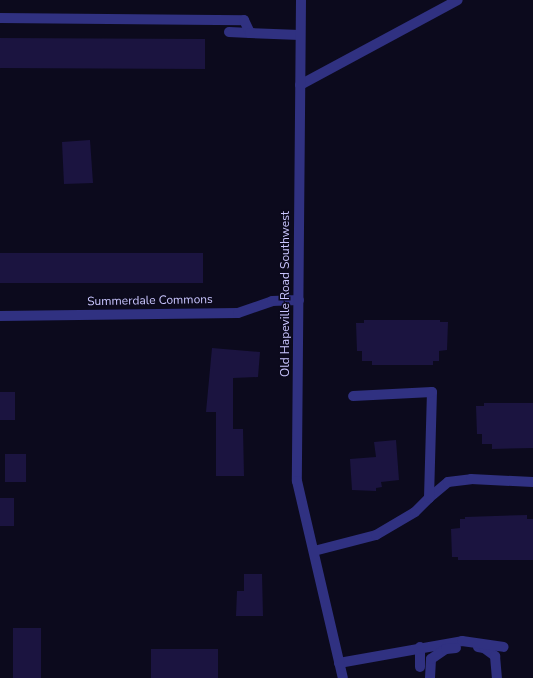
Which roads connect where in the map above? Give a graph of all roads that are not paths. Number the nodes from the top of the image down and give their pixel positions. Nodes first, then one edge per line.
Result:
1 (301, 0) edge
2 (458, 0) edge
3 (0, 18) edge
4 (229, 32) dead end
5 (250, 33) junction
6 (300, 35) junction
7 (300, 85) junction
8 (299, 300) junction
9 (0, 316) edge
10 (353, 396) dead end
11 (533, 482) edge
12 (429, 498) junction
13 (314, 551) junction
14 (420, 647) junction
15 (504, 647) dead end
16 (340, 663) junction
17 (420, 667) dead end
18 (342, 678) edge
19 (430, 678) edge
20 (497, 678) edge

1 - 6 street, Old Hapeville Road Southwest
2 - 7 street
3 - 5 street
4 - 5 street
5 - 6 street
6 - 7 street, Old Hapeville Road Southwest
7 - 8 street, Old Hapeville Road Southwest
8 - 9 street, Summerdale Commons
8 - 13 street, Old Hapeville Road Southwest
10 - 12 street
11 - 12 street
12 - 13 street
13 - 16 street, Old Hapeville Road Southwest
14 - 15 street
14 - 16 street
14 - 17 street
16 - 18 street, Old Hapeville Road Southwest
19 - 20 street

